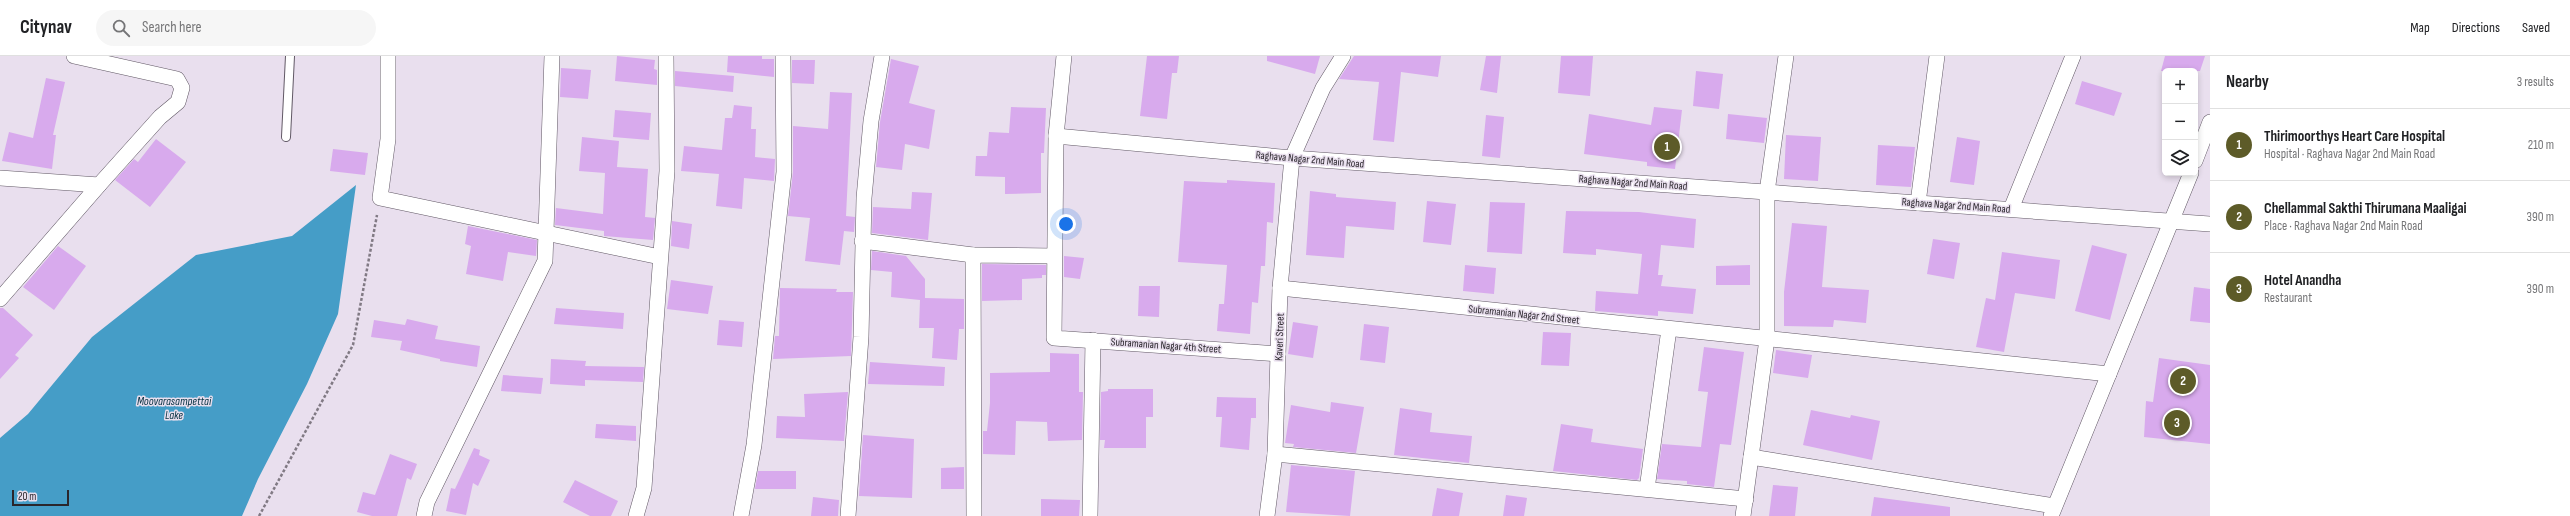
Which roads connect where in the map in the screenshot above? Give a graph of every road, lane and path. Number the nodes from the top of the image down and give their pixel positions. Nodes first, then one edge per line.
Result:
1 (77, 56) edge
2 (290, 56) edge
3 (388, 56) edge
4 (552, 56) edge
5 (666, 56) edge
6 (783, 56) edge
7 (882, 56) edge
8 (1064, 56) edge
9 (1343, 56) edge
10 (1783, 56) edge
11 (1937, 56) edge
12 (2073, 56) edge
13 (2210, 122) edge
14 (1056, 136) junction
15 (286, 137) dead end
16 (2198, 153) edge
17 (1292, 158) junction
18 (2190, 176) edge
19 (0, 178) edge
20 (99, 185) junction
21 (1767, 192) junction
22 (380, 198) junction
23 (1918, 202) junction
24 (2011, 209) junction
25 (2172, 221) junction
26 (2210, 224) edge
27 (547, 232) junction
28 (862, 241) junction
29 (973, 255) junction
30 (1054, 256) junction
31 (660, 257) junction
32 (1280, 288) junction
33 (0, 299) edge
34 (1669, 329) junction
35 (1767, 339) junction
36 (1093, 340) junction
37 (1278, 354) junction
38 (2109, 374) junction
39 (1275, 454) junction
40 (1751, 457) junction
41 (1647, 489) junction
42 (1746, 499) junction
43 (2052, 511) edge
44 (259, 516) edge
45 (424, 516) edge
46 (636, 516) edge
47 (741, 516) edge
48 (848, 516) edge
49 (974, 516) edge
50 (1090, 516) edge
51 (1267, 516) edge
52 (1743, 516) edge

1 - 20 street
2 - 15 lane
3 - 22 street
4 - 27 street
5 - 31 street
6 - 47 street
7 - 28 street
8 - 14 street
9 - 17 street, Kaveri Street
10 - 21 street
11 - 23 street
12 - 24 street
13 - 16 street
14 - 17 street, Raghava Nagar 2nd Main Road
14 - 30 street
17 - 21 street, Raghava Nagar 2nd Main Road
17 - 32 street, Kaveri Street
18 - 25 street
19 - 20 street
20 - 33 street
21 - 23 street, Raghava Nagar 2nd Main Road
21 - 35 street
22 - 27 street
22 - 44 path
23 - 24 street, Raghava Nagar 2nd Main Road
24 - 25 street, Raghava Nagar 2nd Main Road
25 - 26 street, Raghava Nagar 2nd Main Road
25 - 38 street
27 - 31 street
27 - 45 street
28 - 29 street
28 - 48 street
29 - 30 street
29 - 49 street
30 - 36 street, Subramanian Nagar 4th Street
31 - 46 street
32 - 34 street, Subramanian Nagar 2nd Street
32 - 37 street, Kaveri Street
34 - 35 street, Subramanian Nagar 2nd Street
34 - 41 street
35 - 38 street, Subramanian Nagar 2nd Street
35 - 40 street
36 - 37 street, Subramanian Nagar 4th Street
36 - 50 street
37 - 39 street, Kaveri Street
38 - 43 street
39 - 41 street
39 - 51 street, Kaveri Street
40 - 42 street
40 - 43 street
41 - 42 street
42 - 52 street

